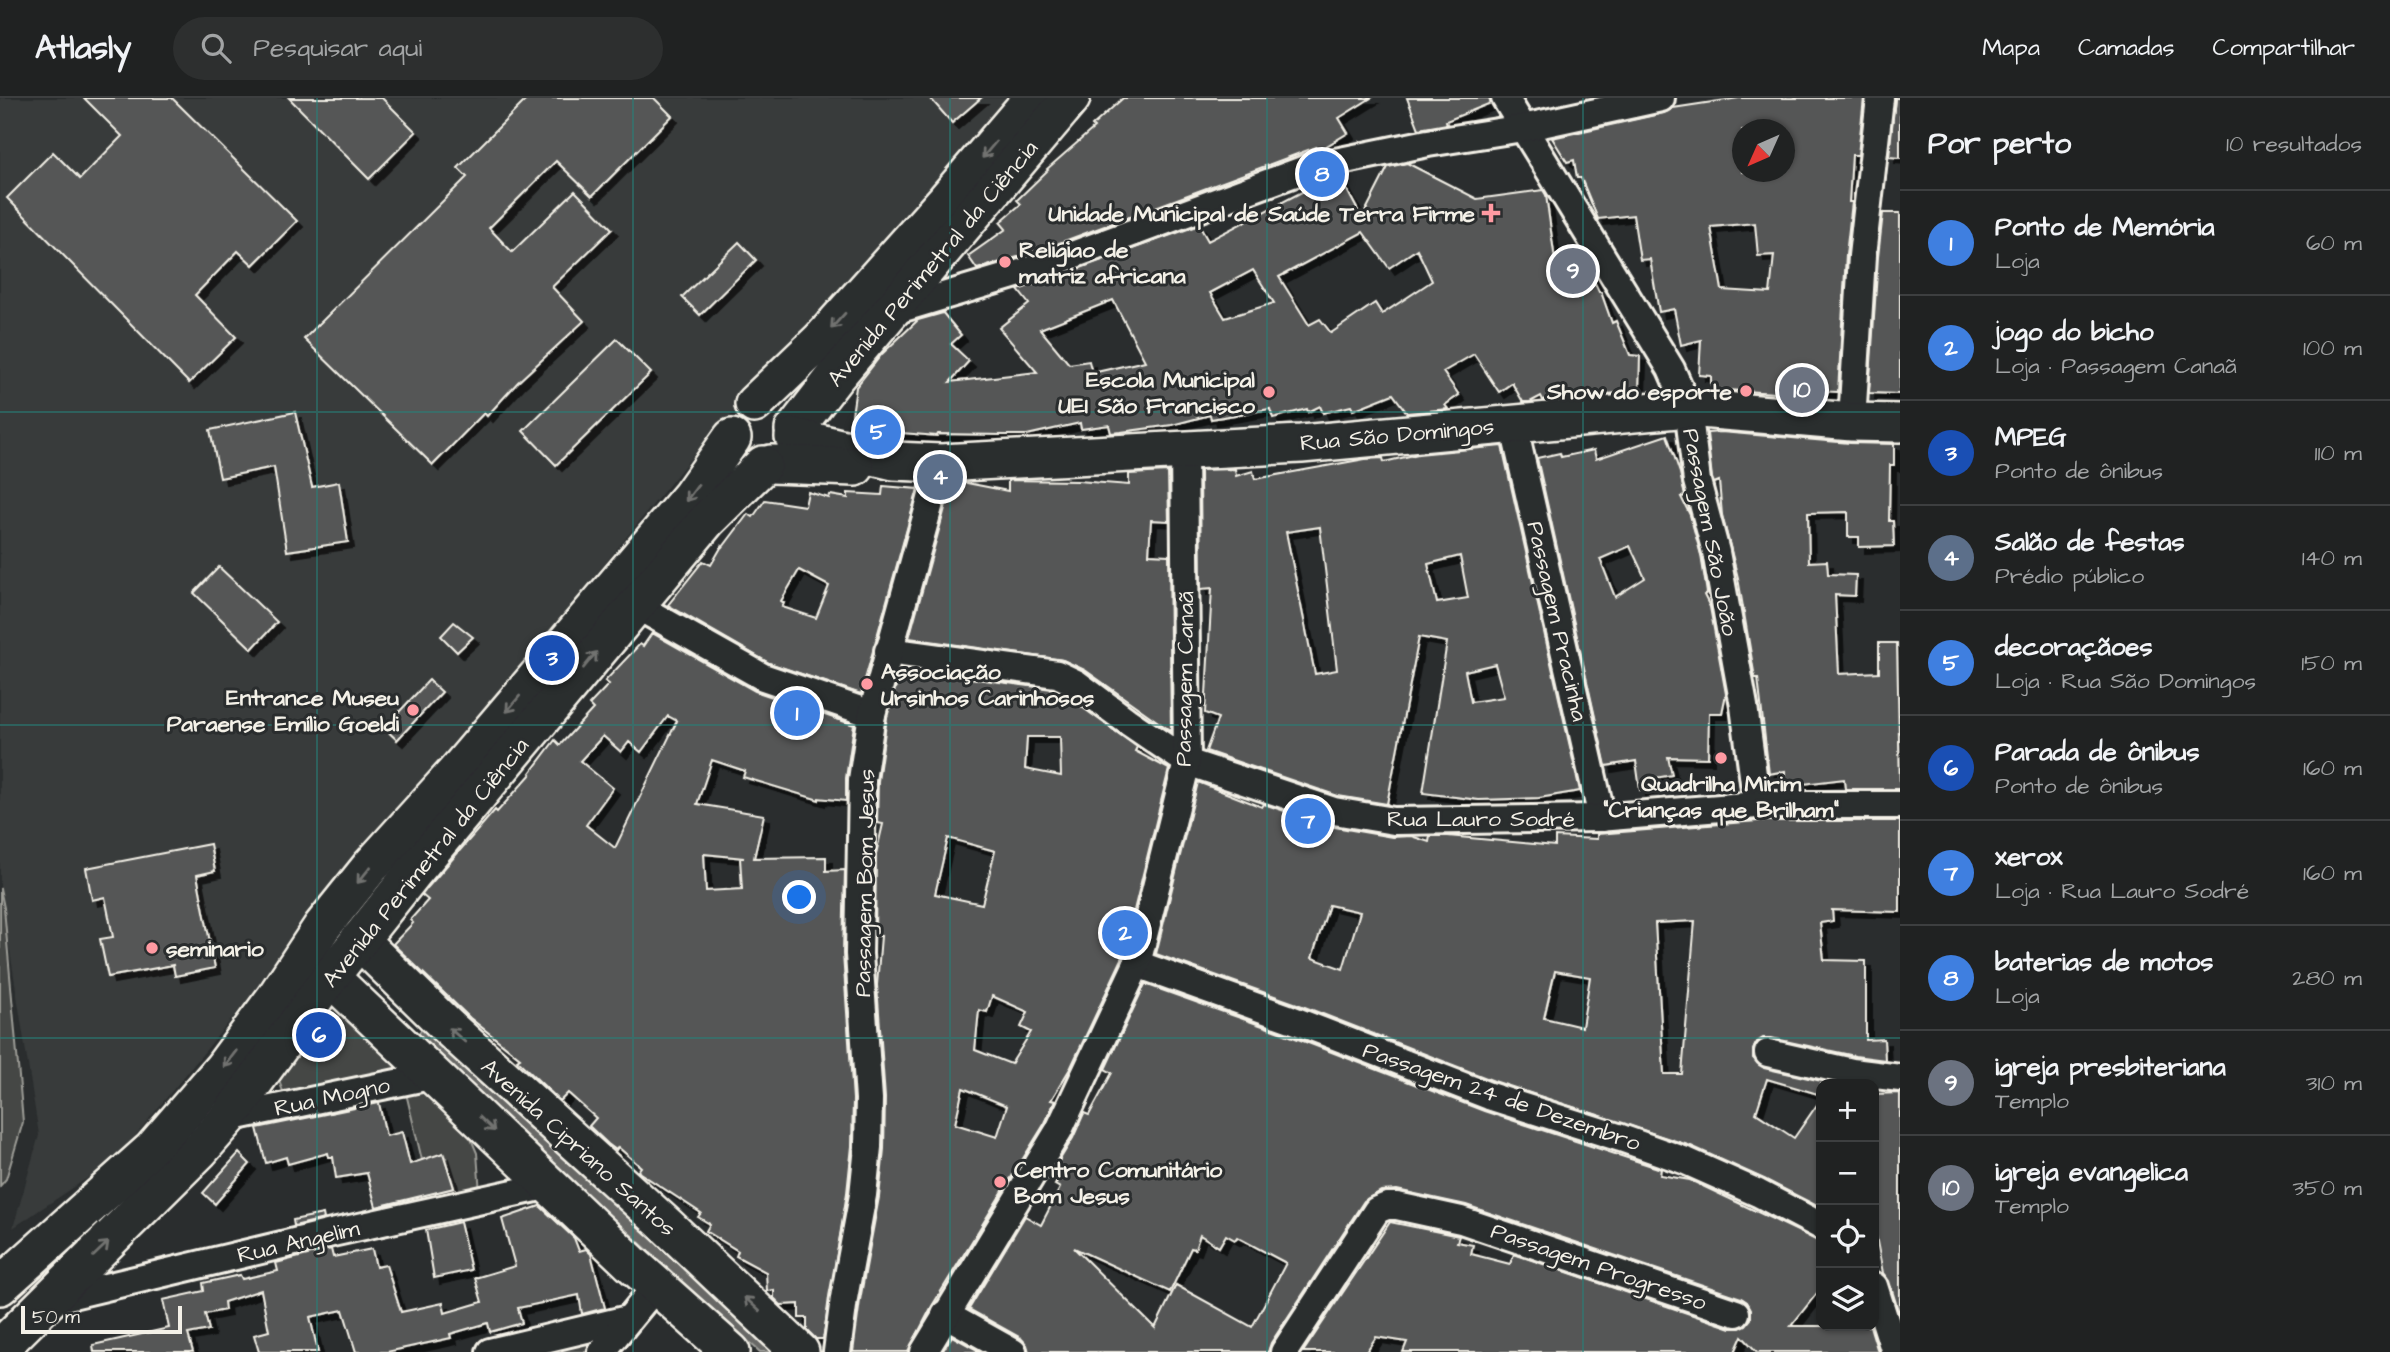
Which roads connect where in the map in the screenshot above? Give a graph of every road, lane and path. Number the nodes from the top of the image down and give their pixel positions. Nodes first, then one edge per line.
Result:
1 (1033, 98) edge
2 (1071, 98) edge
3 (1505, 98) edge
4 (1661, 98) edge
5 (1880, 98) edge
6 (1523, 128) junction
7 (890, 312) junction
8 (754, 404) junction
9 (1688, 408) junction
10 (1852, 422) junction
11 (1513, 423) junction
12 (1900, 423) edge
13 (732, 438) junction
14 (780, 449) junction
15 (1184, 449) junction
16 (941, 463) junction
17 (635, 605) junction
18 (888, 651) junction
19 (872, 715) junction
20 (1187, 762) junction
21 (1757, 805) junction
22 (1900, 805) edge
23 (1602, 818) junction
24 (359, 940) junction
25 (1138, 964) junction
26 (330, 977) junction
27 (1768, 1053) dead end
28 (435, 1075) junction
29 (1852, 1078) edge
30 (1900, 1078) edge
31 (228, 1118) junction
32 (550, 1185) junction
33 (1816, 1223) edge
34 (657, 1285) junction
35 (0, 1286) edge
36 (47, 1301) junction
37 (1879, 1302) edge
38 (1736, 1313) dead end
39 (945, 1314) junction
40 (628, 1319) junction
41 (0, 1348) edge
42 (490, 1352) edge
43 (602, 1352) edge
44 (731, 1352) edge
45 (800, 1352) edge
46 (837, 1352) edge
47 (924, 1352) edge
48 (1013, 1352) edge
49 (1284, 1352) edge
50 (1895, 1352) edge

1 -> 8 main road, Avenida Perimetral da Ciência
2 - 7 main road, Avenida Perimetral da Ciência
3 - 6 street, Passagem São João
4 - 6 street
5 - 10 street
6 - 7 street
6 - 9 street, Passagem São João
7 - 14 main road, Avenida Perimetral da Ciência
8 - 13 main road
8 - 14 main road
9 - 10 main road, Rua São Domingos
9 - 11 main road, Rua São Domingos
9 - 21 street, Passagem São João
10 - 12 main road, Rua São Domingos
11 - 15 main road, Rua São Domingos
11 - 23 street, Passagem Pracinha
13 - 14 main road
13 -> 35 main road, Avenida Perimetral da Ciência
14 - 16 main road, Rua São Domingos
14 - 17 main road, Avenida Perimetral da Ciência
15 - 16 main road, Rua São Domingos
15 - 20 street, Passagem Canaã
16 - 18 street, Passagem Bom Jesus
17 - 19 street
24 -> 17 main road, Avenida Perimetral da Ciência
18 - 19 street, Passagem Bom Jesus
18 - 20 street, Rua Lauro Sodré
19 - 46 street, Passagem Bom Jesus
20 - 23 street, Rua Lauro Sodré
20 - 25 street, Passagem Canaã
21 - 22 street, Rua Lauro Sodré
21 - 23 street, Rua Lauro Sodré
24 - 26 main road, Avenida Perimetral da Ciência
45 -> 24 main road, Avenida Cipriano Santos
25 - 33 street, Passagem 24 de Dezembro
25 - 39 street, Passagem Canaã
26 - 28 main road, Avenida Cipriano Santos
26 - 31 main road, Avenida Perimetral da Ciência
27 - 29 street
28 - 31 street, Rua Mogno
28 -> 32 main road, Avenida Cipriano Santos
29 - 30 street
36 -> 31 main road, Avenida Perimetral da Ciência
32 - 34 main road, Avenida Cipriano Santos
32 - 36 street, Rua Angelim
34 - 40 street
34 - 44 main road, Avenida Cipriano Santos
36 - 41 main road, Avenida Perimetral da Ciência
37 - 50 street
38 - 49 street, Passagem Progresso
39 - 47 street, Passagem Canaã
39 - 48 street
40 - 42 street
40 - 43 street

